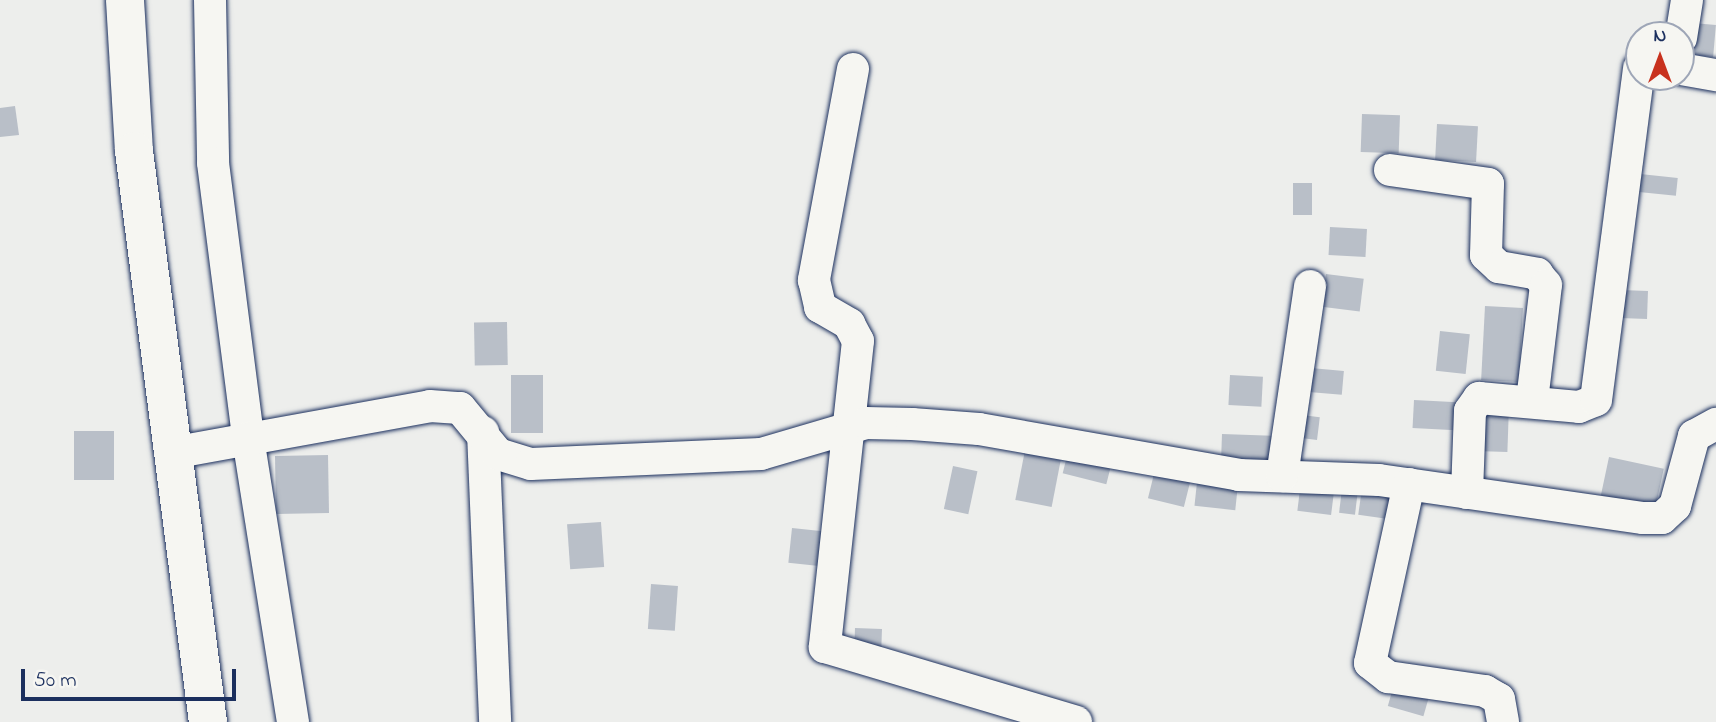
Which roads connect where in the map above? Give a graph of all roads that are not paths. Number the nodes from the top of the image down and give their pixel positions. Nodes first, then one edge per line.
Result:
1 (125, 0) edge
2 (210, 0) edge
3 (1687, 0) edge
4 (1684, 21) edge
5 (853, 69) dead end
6 (1695, 71) edge
7 (1716, 75) edge
8 (1636, 91) edge
9 (1390, 170) dead end
10 (1310, 286) dead end
11 (1532, 401) junction
12 (1716, 424) edge
13 (847, 429) junction
14 (482, 432) junction
15 (231, 441) junction
16 (172, 453) junction
17 (1282, 476) junction
18 (1409, 484) junction
19 (1467, 493) junction
20 (208, 722) edge
21 (293, 722) edge
22 (495, 722) edge
23 (1076, 722) edge
24 (1503, 722) edge

1 - 16 main road
2 - 15 street
3 - 4 street
5 - 13 street
6 - 7 street
8 - 11 street
9 - 11 street
10 - 17 street
11 - 19 street
12 - 19 street
13 - 14 street
13 - 17 street
13 - 23 street
14 - 15 street
14 - 22 street
15 - 16 street
15 - 21 street
16 - 20 main road
17 - 18 street
18 - 19 street
18 - 24 street

